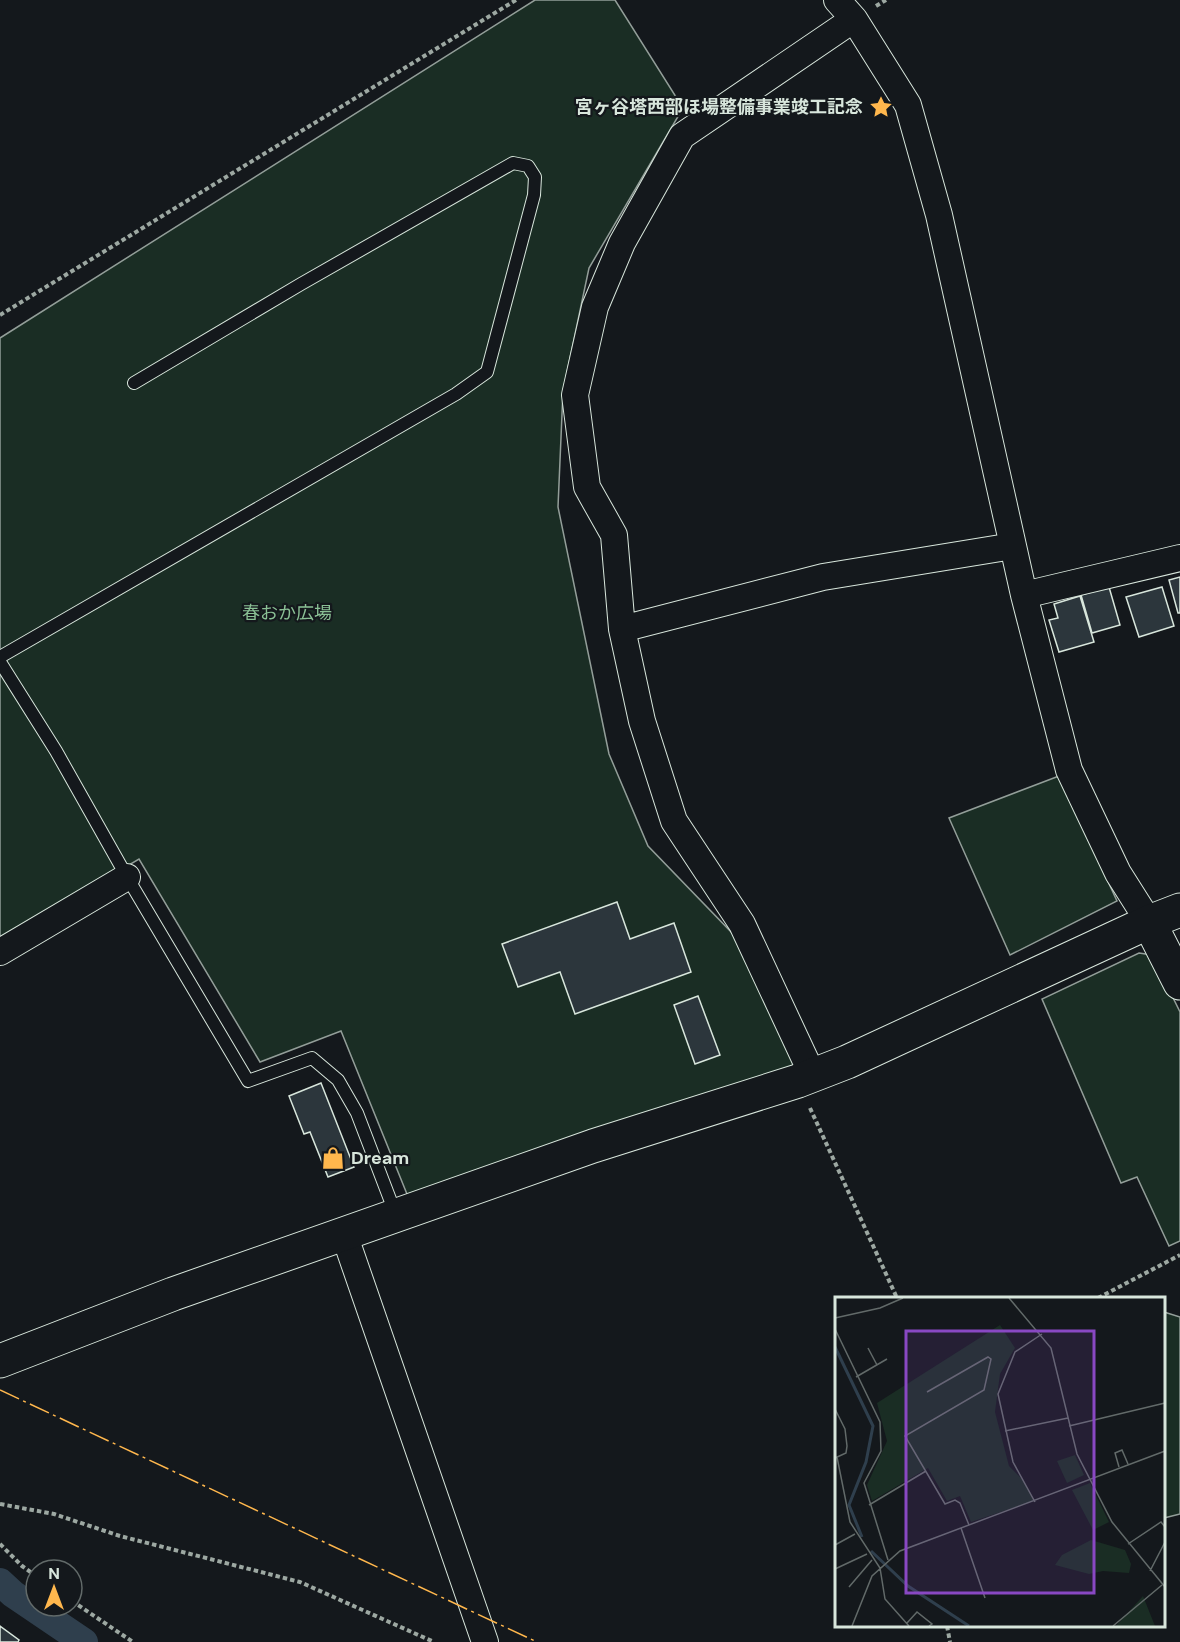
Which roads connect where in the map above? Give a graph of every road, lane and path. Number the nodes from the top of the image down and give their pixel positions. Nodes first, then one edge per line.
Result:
1 (516, 0) edge
2 (837, 0) edge
3 (854, 19) junction
4 (0, 315) edge
5 (134, 383) dead end
6 (1013, 546) junction
7 (1180, 558) edge
8 (1024, 595) junction
9 (622, 629) junction
10 (0, 657) edge
11 (0, 662) edge
12 (127, 877) junction
13 (1180, 910) edge
14 (1149, 922) junction
15 (0, 952) edge
16 (1180, 983) edge
17 (805, 1077) junction
18 (397, 1216) junction
19 (344, 1234) junction
20 (1180, 1255) edge
21 (896, 1297) edge
22 (1102, 1297) edge
23 (0, 1361) edge
24 (0, 1504) edge
25 (0, 1544) edge
26 (24, 1567) edge
27 (84, 1609) edge
28 (947, 1627) edge
29 (133, 1642) edge
30 (434, 1642) edge
31 (485, 1642) edge
32 (950, 1642) edge

1 - 4 path
2 - 3 street
3 - 6 street
3 - 9 street
5 - 10 lane
6 - 8 street
6 - 9 street
7 - 8 street
8 - 14 street
9 - 17 street
11 - 12 lane
12 - 15 street
12 - 18 lane
13 - 14 street
14 - 16 street
14 - 17 street
17 - 18 street
17 - 21 path
18 - 19 street
19 - 23 street
19 - 31 street
20 - 22 path
24 - 30 path
25 - 26 path
27 - 29 path
28 - 32 path

